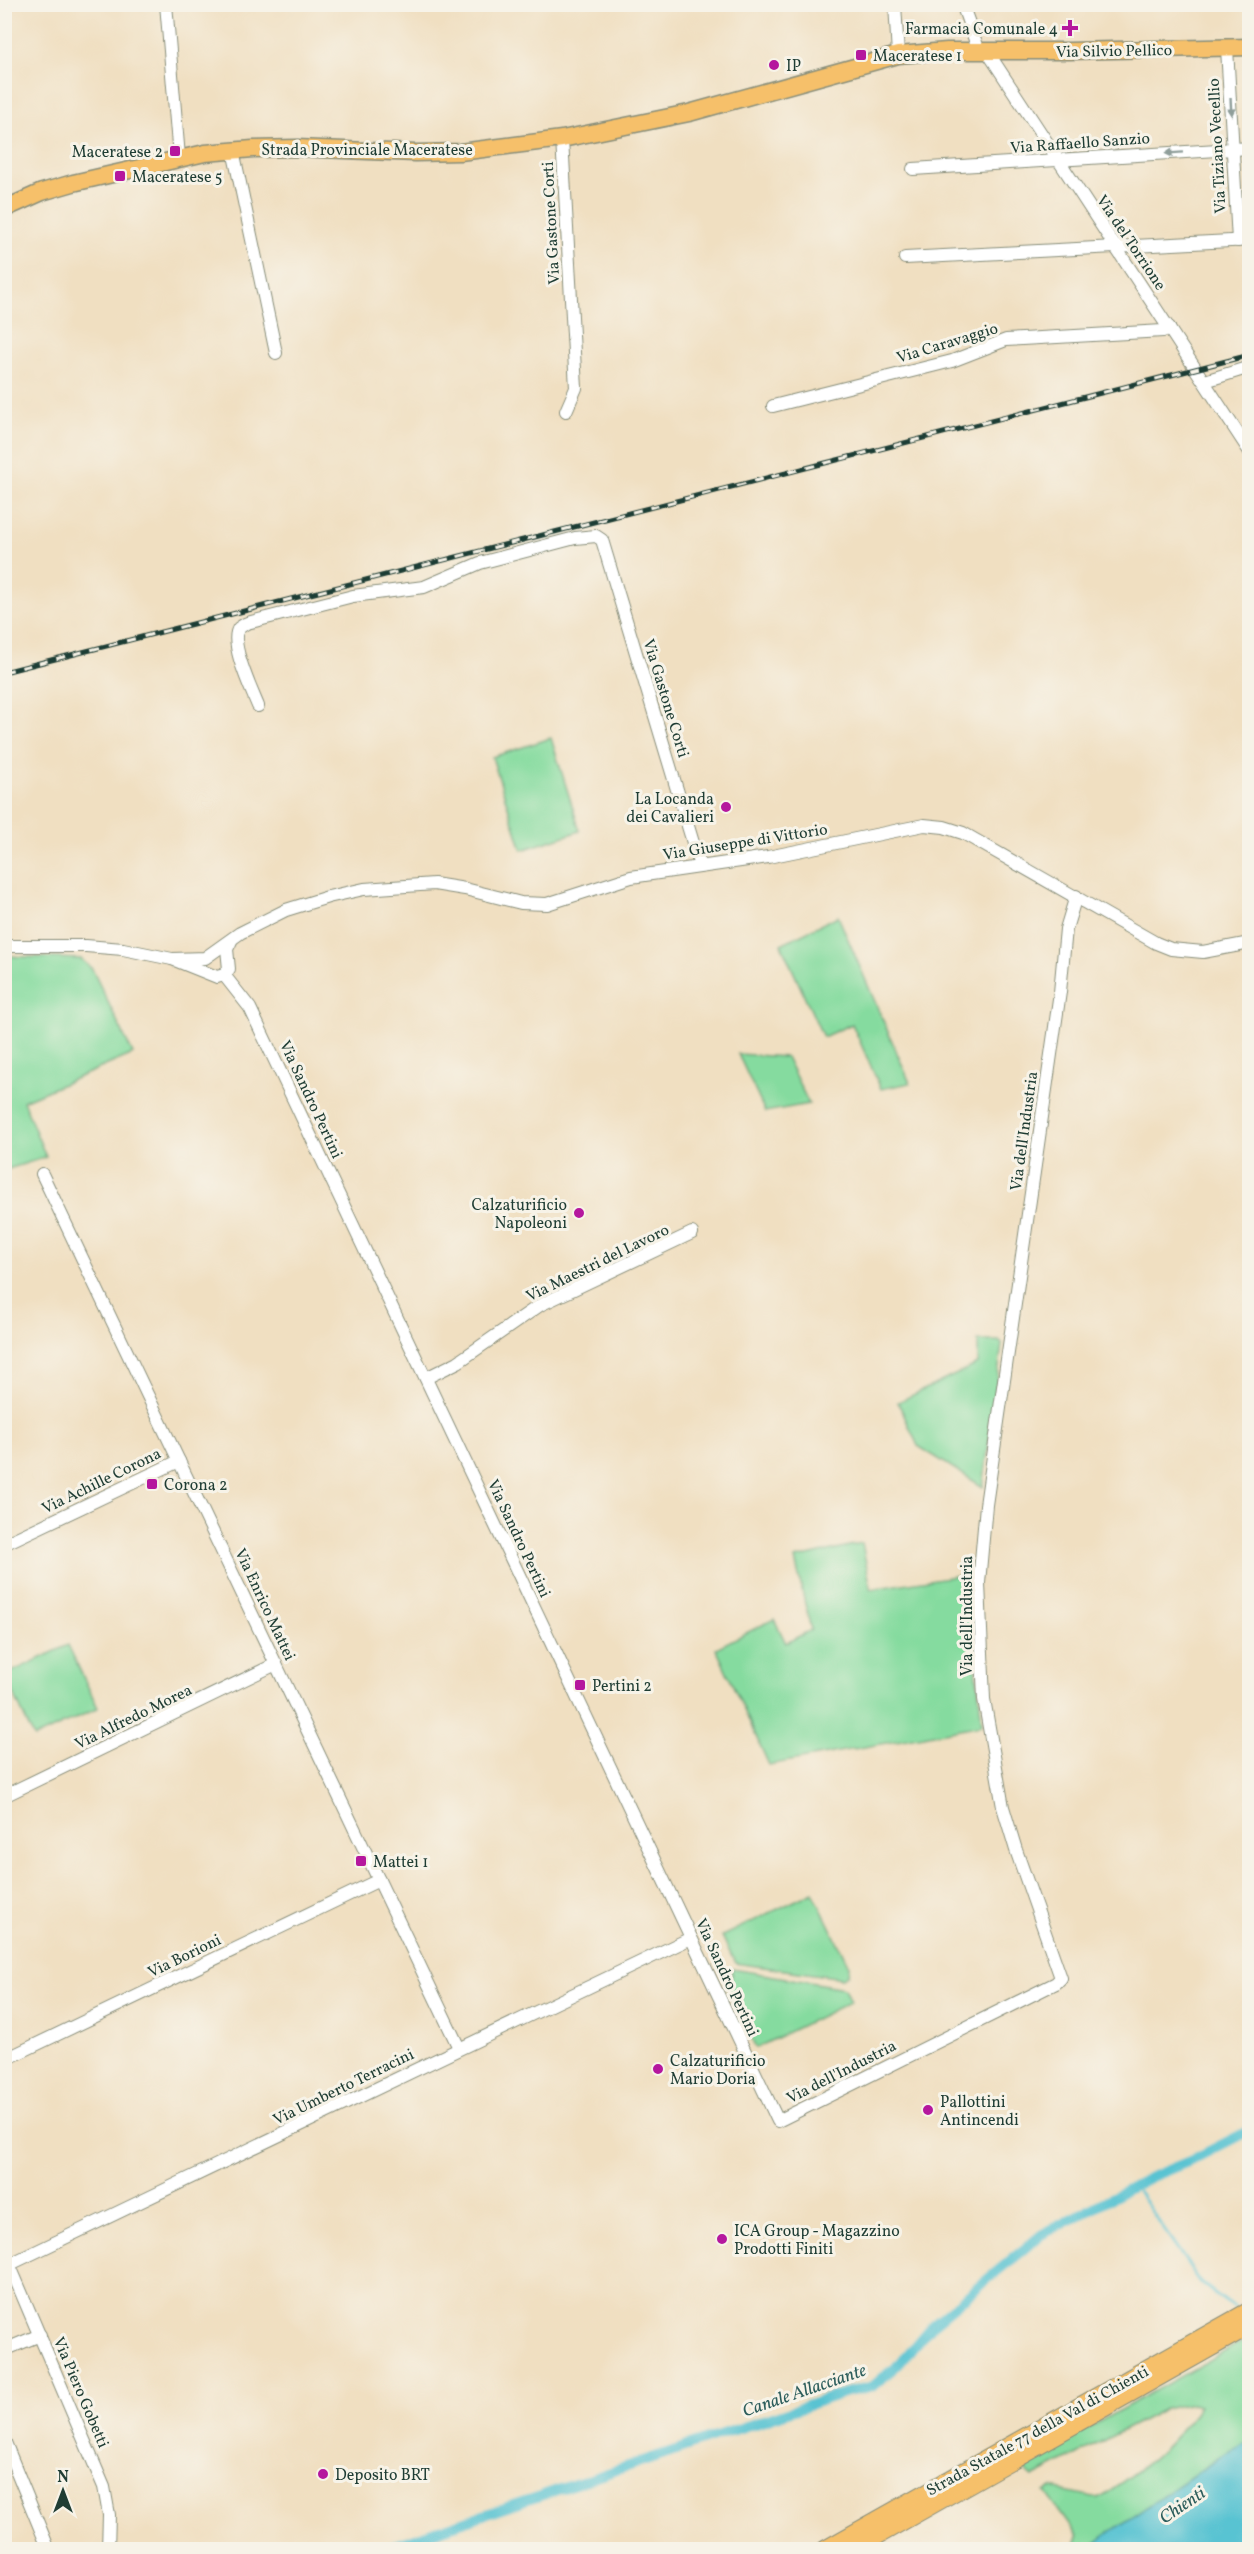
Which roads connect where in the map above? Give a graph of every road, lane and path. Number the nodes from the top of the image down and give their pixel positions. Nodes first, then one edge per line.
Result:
1 (166, 4) edge
2 (895, 4) edge
3 (962, 4) edge
4 (1250, 47) edge
5 (1227, 48) junction
6 (983, 51) junction
7 (898, 55) junction
8 (562, 139) junction
9 (1250, 148) edge
10 (1233, 149) junction
11 (233, 150) junction
12 (179, 158) junction
13 (1059, 161) junction
14 (913, 169) dead end
15 (4, 208) edge
16 (1244, 241) edge
17 (1115, 248) junction
18 (905, 258) dead end
19 (1169, 327) junction
20 (276, 353) dead end
21 (1250, 367) edge
22 (1205, 381) junction
23 (773, 406) dead end
24 (566, 411) dead end
25 (1250, 452) edge
26 (258, 706) dead end
27 (700, 866) junction
28 (1076, 897) junction
29 (1250, 943) edge
30 (4, 946) edge
31 (216, 956) junction
32 (172, 959) junction
33 (207, 972) junction
34 (224, 975) junction
35 (42, 1174) dead end
36 (692, 1233) dead end
37 (426, 1378) junction
38 (179, 1461) junction
39 (4, 1544) edge
40 (276, 1664) junction
41 (4, 1796) edge
42 (379, 1880) junction
43 (692, 1938) junction
44 (459, 2048) junction
45 (4, 2060) edge
46 (778, 2121) joint
47 (4, 2252) edge
48 (7, 2266) edge
49 (1250, 2311) edge
50 (1250, 2325) edge
51 (40, 2335) junction
52 (4, 2350) edge
53 (4, 2440) edge
54 (1023, 2446) junction
55 (966, 2478) junction
56 (49, 2550) edge
57 (108, 2550) edge
58 (825, 2550) edge
59 (851, 2550) edge

1 - 12 street
2 - 7 street
3 - 6 street, Via del Torrione
4 - 5 main road, Via Silvio Pellico
5 - 6 main road, Via Silvio Pellico
5 -> 10 street, Via Tiziano Vecellio
6 - 7 main road, Strada Provinciale Maceratese
6 - 13 street, Via del Torrione
7 - 8 main road, Strada Provinciale Maceratese
8 - 11 main road, Strada Provinciale Maceratese
8 - 24 street, Via Gastone Corti
9 - 10 street, Via Raffaello Sanzio
10 -> 13 street, Via Raffaello Sanzio
10 - 16 street, Via Tiziano Vecellio
11 - 12 main road, Strada Provinciale Maceratese
11 - 20 street
12 - 15 main road, Strada Provinciale Maceratese
13 - 14 street, Via Raffaello Sanzio
13 - 17 street, Via del Torrione
16 - 17 street
17 - 18 street
17 - 19 street, Via del Torrione
19 - 22 street, Via del Torrione
19 - 23 street, Via Caravaggio
21 - 22 street
22 - 25 street, Via del Torrione
26 - 27 street, Via Gastone Corti
27 - 28 street, Via Giuseppe di Vittorio
27 - 31 street, Via Giuseppe di Vittorio
28 - 29 street, Via Giuseppe di Vittorio
28 - 46 street, Via dell'Industria
30 - 32 street
31 - 32 street
31 - 33 street, Via Giuseppe di Vittorio
31 - 34 street, Via Giuseppe di Vittorio
32 - 33 street
33 - 34 street
34 - 37 street, Via Sandro Pertini
35 - 38 street, Via Enrico Mattei
36 - 37 street, Via Maestri del Lavoro
37 - 43 street, Via Sandro Pertini
38 - 39 street, Via Achille Corona
38 - 40 street, Via Enrico Mattei
40 - 41 street, Via Alfredo Morea
40 - 42 street, Via Enrico Mattei
42 - 44 street, Via Enrico Mattei
42 - 45 street, Via Borioni
43 - 44 street, Via Umberto Terracini
43 - 46 street, Via Sandro Pertini
44 - 48 street, Via Umberto Terracini
47 - 48 street, Via Piero Gobetti
48 - 51 street, Via Piero Gobetti
49 - 54 highway, Strada Statale 77 della Val di Chienti
50 - 54 highway, Strada Statale 77 della Val di Chienti
51 - 52 street
51 - 57 street, Via Piero Gobetti
53 - 56 street
54 - 55 highway, Strada Statale 77 della Val di Chienti
55 - 58 highway, Strada Statale 77 della Val di Chienti
55 - 59 highway, Strada Statale 77 della Val di Chienti

